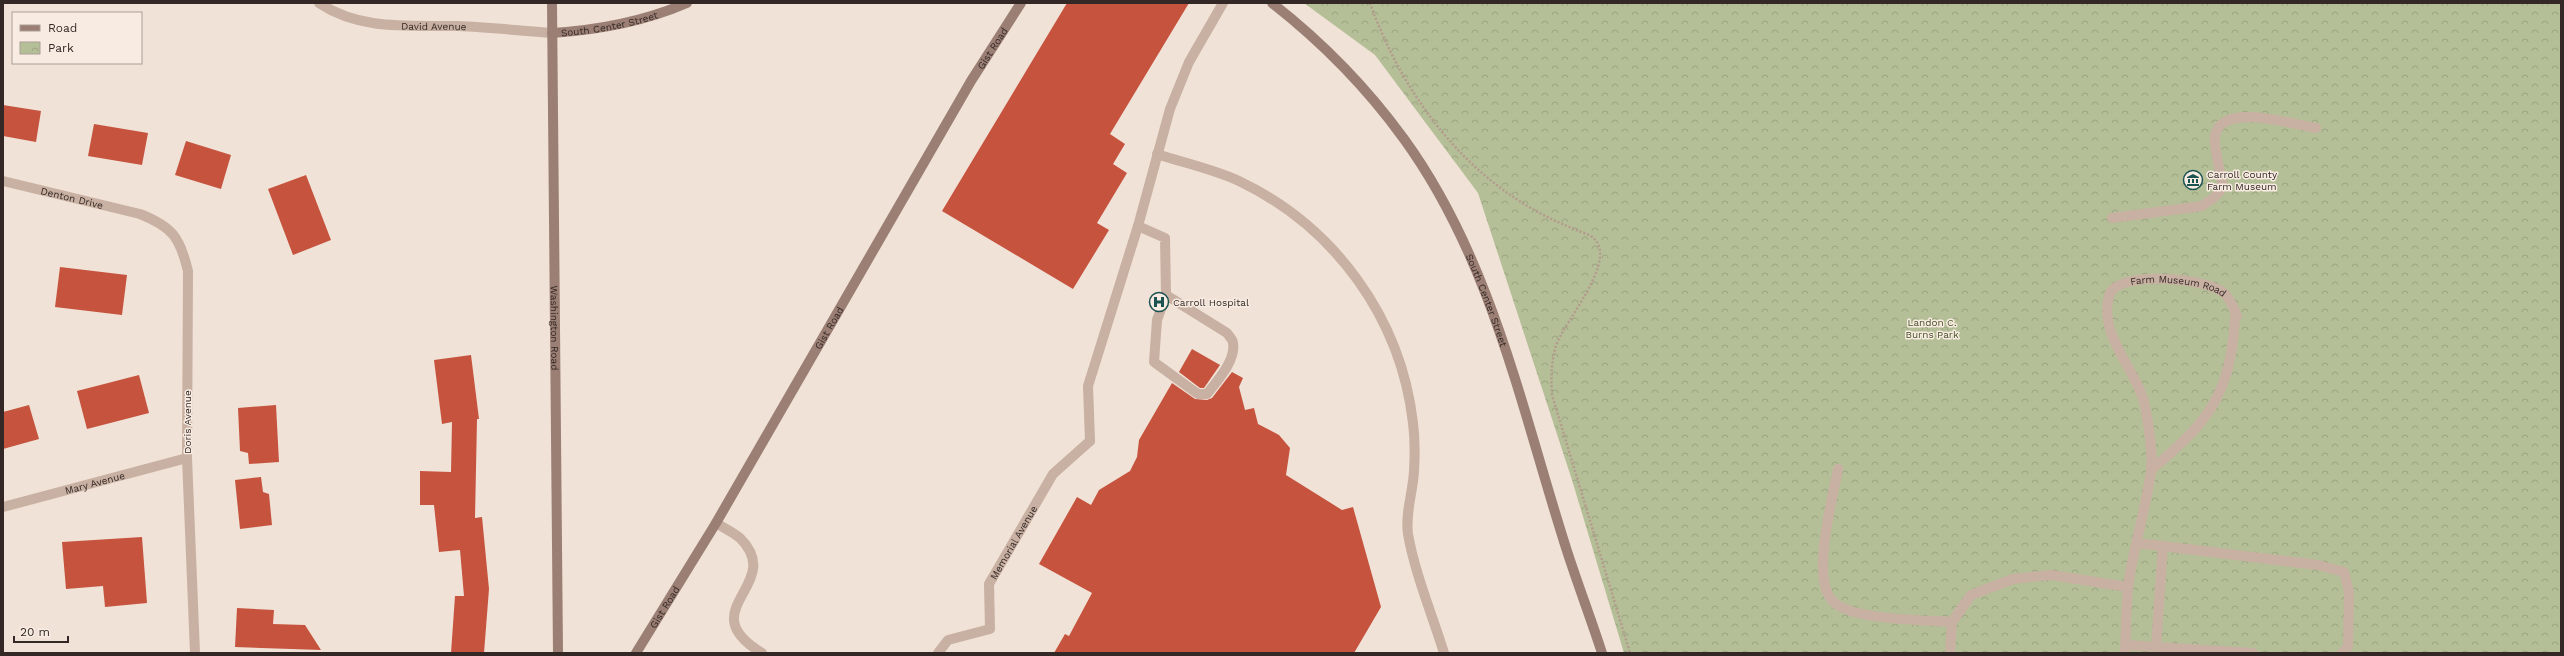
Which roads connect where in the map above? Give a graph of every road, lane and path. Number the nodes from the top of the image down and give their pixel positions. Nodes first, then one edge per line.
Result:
1 (319, 3) edge
2 (552, 3) edge
3 (687, 3) edge
4 (1021, 3) edge
5 (1223, 3) edge
6 (1272, 3) edge
7 (1370, 3) edge
8 (552, 33) junction
9 (2316, 128) dead end
10 (1157, 154) junction
11 (3, 181) edge
12 (140, 214) joint
13 (2112, 218) dead end
14 (1138, 226) junction
15 (1166, 295) junction
16 (187, 458) junction
17 (1838, 469) dead end
18 (2151, 470) junction
19 (3, 507) edge
20 (716, 523) junction
21 (2137, 543) junction
22 (2163, 546) junction
23 (2128, 587) junction
24 (1952, 622) junction
25 (2156, 646) junction
26 (2125, 649) edge
27 (639, 650) edge
28 (195, 653) edge
29 (558, 653) edge
30 (762, 653) edge
31 (938, 653) edge
32 (1444, 653) edge
33 (1602, 653) edge
34 (1630, 653) edge
35 (1950, 653) edge
36 (2253, 653) edge
37 (2342, 653) edge

1 - 8 street, David Avenue
2 - 8 street, Washington Road
3 - 8 street, South Center Street
4 - 20 street, Gist Road
5 - 10 street
6 - 33 street, South Center Street
7 - 34 path
8 - 29 street, Washington Road
9 - 13 street
10 - 14 street
10 - 32 street
11 - 12 street, Denton Drive
12 - 16 street, Doris Avenue
14 - 15 street
14 - 31 street, Memorial Avenue
15 - 15 street
16 - 19 street, Mary Avenue
16 - 28 street, Doris Avenue
17 - 24 street
18 - 18 street, Farm Museum Road
18 - 21 street, Farm Museum Road
20 - 27 street, Gist Road
20 - 30 street
21 - 22 street
21 - 23 street, Farm Museum Road
22 - 25 street
22 - 37 street
23 - 24 street
23 - 26 street, Farm Museum Road
24 - 35 street
25 - 26 street
25 - 36 street

